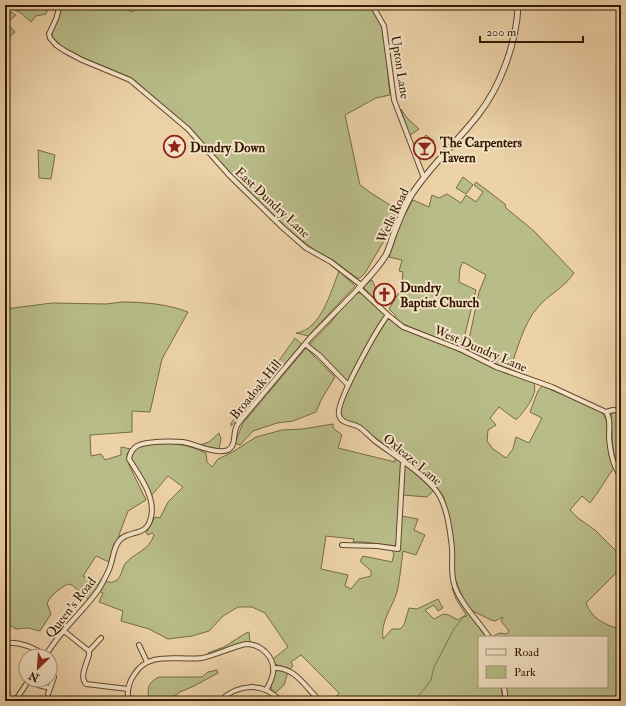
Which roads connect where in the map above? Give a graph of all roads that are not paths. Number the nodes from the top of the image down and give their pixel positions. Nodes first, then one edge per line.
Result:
1 (60, 5) edge
2 (372, 5) edge
3 (518, 5) edge
4 (424, 178) junction
5 (360, 287) junction
6 (388, 315) junction
7 (305, 344) junction
8 (348, 385) junction
9 (621, 411) edge
10 (606, 412) junction
11 (404, 461) junction
12 (621, 476) edge
13 (342, 545) dead end
14 (116, 546) joint
15 (64, 630) junction
16 (488, 636) edge
17 (101, 638) dead end
18 (5, 643) edge
19 (139, 645) dead end
20 (33, 648) edge
21 (51, 648) edge
22 (89, 651) junction
23 (147, 662) junction
24 (273, 668) junction
25 (24, 688) edge
26 (50, 688) edge
27 (504, 688) edge
28 (128, 690) junction
29 (266, 690) junction
30 (48, 694) dead end
31 (322, 700) edge
32 (15, 701) edge
33 (128, 701) edge
34 (220, 701) edge
35 (280, 701) edge
36 (506, 701) edge

1 - 5 street, East Dundry Lane
2 - 4 street, Upton Lane
3 - 4 street, Wells Road
4 - 5 street, Wells Road
5 - 6 street, West Dundry Lane
5 - 7 street, Broadoak Hill
6 - 8 street, Oxleaze Lane
6 - 10 street, West Dundry Lane
7 - 8 street
7 - 14 street, Broadoak Hill
8 - 11 street, Oxleaze Lane
9 - 10 street
10 - 12 street
11 - 13 street
11 - 16 street, Oxleaze Lane
14 - 15 street, Queen's Road
15 - 21 street, Queen's Road
15 - 22 street
17 - 22 street
18 - 20 street
19 - 23 street
22 - 28 street
23 - 24 street
23 - 28 street
24 - 29 street
24 - 31 street
25 - 32 street
26 - 30 street
27 - 36 street
28 - 33 street
29 - 34 street
29 - 35 street

